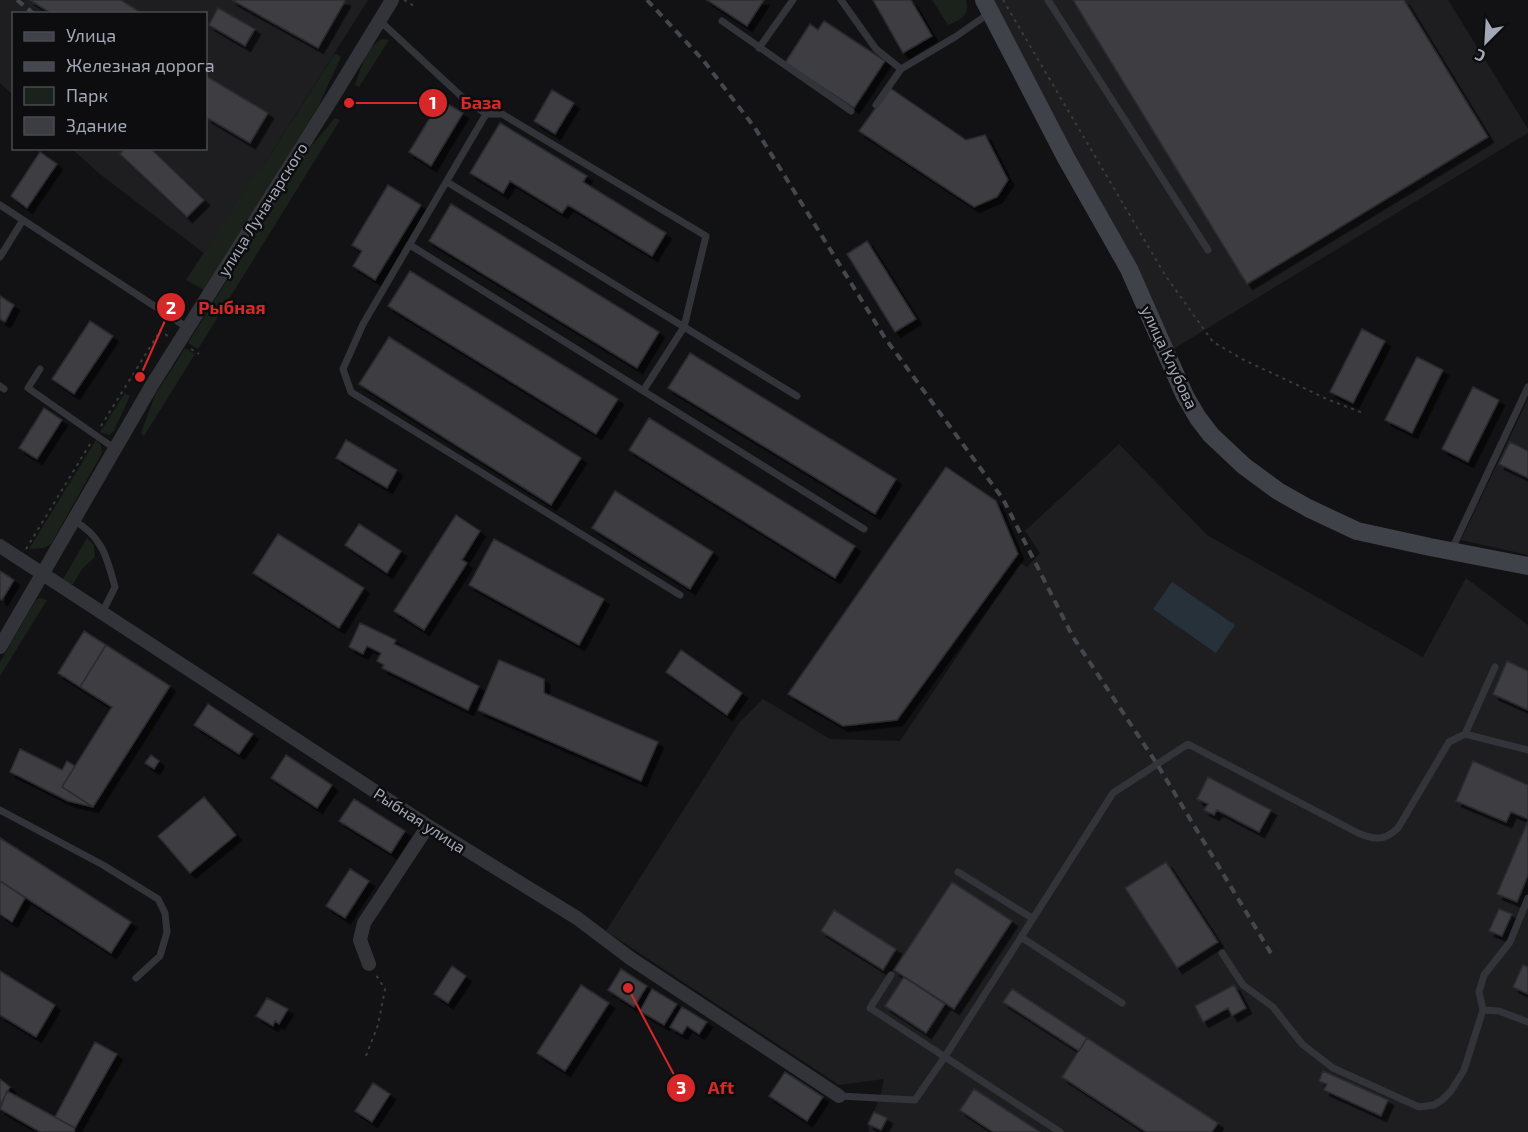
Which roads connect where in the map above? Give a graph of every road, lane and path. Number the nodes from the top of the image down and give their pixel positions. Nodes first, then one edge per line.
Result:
1 (392, 0) edge
2 (404, 0) edge
3 (793, 0) edge
4 (841, 0) edge
5 (1048, 0) edge
6 (992, 4) edge
7 (414, 6) dead end
8 (379, 20) junction
9 (722, 21) dead end
10 (759, 48) junction
11 (901, 69) junction
12 (876, 105) dead end
13 (851, 111) dead end
14 (486, 114) junction
15 (447, 182) junction
16 (0, 205) edge
17 (23, 220) junction
18 (410, 245) junction
19 (1208, 250) dead end
20 (0, 256) edge
21 (169, 315) junction
22 (684, 327) junction
23 (188, 328) junction
24 (160, 331) junction
25 (173, 339) dead end
26 (186, 346) dead end
27 (199, 354) dead end
28 (40, 369) dead end
29 (1528, 387) edge
30 (643, 391) junction
31 (797, 396) dead end
32 (1362, 413) dead end
33 (95, 435) junction
34 (114, 448) junction
35 (74, 520) junction
36 (864, 529) dead end
37 (0, 546) edge
38 (1451, 551) junction
39 (19, 558) junction
40 (1528, 566) edge
41 (43, 574) junction
42 (680, 595) dead end
43 (102, 613) junction
44 (0, 647) edge
45 (1495, 667) dead end
46 (1465, 734) junction
47 (1528, 750) edge
48 (0, 810) edge
49 (428, 825) junction
50 (958, 872) dead end
51 (1528, 898) edge
52 (1032, 918) junction
53 (1021, 937) junction
54 (1222, 953) dead end
55 (369, 964) joint
56 (891, 975) dead end
57 (136, 978) dead end
58 (1122, 1003) dead end
59 (1484, 1010) junction
60 (1528, 1022) edge
61 (366, 1056) dead end
62 (944, 1058) junction
63 (839, 1096) joint
64 (1060, 1132) edge

1 - 8 street, улица Луначарского
2 - 7 path
3 - 10 lane
4 - 11 lane
5 - 19 lane
6 - 11 lane
6 - 32 path
6 - 38 main road, улица Клубова
8 - 14 lane
8 - 23 street, улица Луначарского
9 - 10 lane
10 - 13 lane
11 - 12 lane
14 - 15 lane
14 - 22 lane
15 - 18 lane
15 - 22 lane
16 - 17 lane
17 - 20 lane
17 - 21 lane
18 - 30 lane
18 - 42 lane
21 - 23 lane
21 - 24 path
22 - 30 lane
22 - 31 lane
23 - 34 street, улица Луначарского
24 - 25 path
24 - 33 path
26 - 27 path
28 - 33 lane
29 - 38 lane
30 - 36 lane
33 - 34 lane
33 - 39 path
34 - 35 street, улица Луначарского
35 - 41 street, улица Луначарского
35 - 43 lane
37 - 39 street, Рыбная улица
38 - 40 main road, улица Клубова
39 - 41 street, Рыбная улица
41 - 43 street, Рыбная улица
41 - 44 street, улица Луначарского
43 - 49 street, Рыбная улица
45 - 46 lane
46 - 47 lane
46 - 52 lane
48 - 57 lane
49 - 55 street
49 - 63 street, Рыбная улица
50 - 52 lane
51 - 59 lane
52 - 53 lane
53 - 58 lane
53 - 62 lane
54 - 59 lane
55 - 61 path
56 - 62 lane
59 - 60 lane
62 - 63 lane
62 - 64 lane

